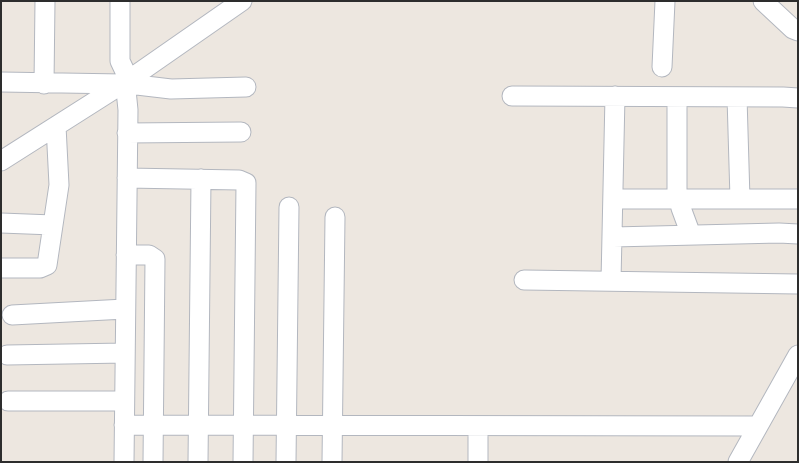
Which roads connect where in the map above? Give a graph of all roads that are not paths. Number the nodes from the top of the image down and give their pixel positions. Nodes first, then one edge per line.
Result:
1 (45, 1) edge
2 (120, 1) edge
3 (242, 1) edge
4 (665, 1) edge
5 (763, 1) edge
6 (798, 31) edge
7 (662, 67) dead end
8 (1, 82) edge
9 (126, 82) junction
10 (44, 84) junction
11 (246, 88) dead end
12 (512, 96) dead end
13 (615, 96) junction
14 (676, 97) junction
15 (737, 97) junction
16 (798, 98) edge
17 (56, 126) junction
18 (241, 132) dead end
19 (127, 133) junction
20 (1, 161) edge
21 (127, 178) junction
22 (201, 179) junction
23 (613, 199) junction
24 (679, 199) junction
25 (740, 199) junction
26 (798, 199) edge
27 (289, 207) dead end
28 (335, 217) dead end
29 (1, 223) edge
30 (53, 225) junction
31 (798, 234) edge
32 (691, 235) junction
33 (612, 237) junction
34 (126, 255) junction
35 (1, 268) edge
36 (524, 280) dead end
37 (611, 281) junction
38 (798, 284) edge
39 (125, 309) junction
40 (12, 315) dead end
41 (125, 353) junction
42 (798, 354) edge
43 (7, 355) dead end
44 (8, 401) dead end
45 (124, 401) junction
46 (124, 425) junction
47 (153, 425) junction
48 (198, 425) junction
49 (244, 425) junction
50 (287, 426) junction
51 (334, 426) junction
52 (478, 426) junction
53 (757, 426) junction
54 (124, 462) edge
55 (153, 462) edge
56 (198, 462) edge
57 (243, 462) edge
58 (286, 462) edge
59 (332, 462) edge
60 (478, 462) edge
61 (738, 462) edge

1 - 10 street
2 - 9 street
3 - 9 street
4 - 7 street
5 - 6 street
8 - 10 street
9 - 10 street
9 - 11 street
9 - 17 street
9 - 19 street
12 - 13 street
13 - 14 street
13 - 23 street
14 - 15 street
14 - 24 street
15 - 16 street
15 - 25 street
17 - 20 street
17 - 30 street
18 - 19 street
19 - 21 street
21 - 22 street
21 - 34 street
22 - 48 street
22 - 49 street
23 - 24 street
23 - 33 street
24 - 25 street
24 - 32 street
25 - 26 street
27 - 50 street
28 - 51 street
29 - 30 street
30 - 35 street
31 - 32 street
32 - 33 street
33 - 37 street
34 - 39 street
34 - 47 street
36 - 37 street
37 - 38 street
39 - 40 street
39 - 41 street
41 - 43 street
41 - 45 street
42 - 53 street
44 - 45 street
45 - 46 street
46 - 47 street
46 - 54 street
47 - 48 street
47 - 55 street
48 - 49 street
48 - 56 street
49 - 50 street
49 - 57 street
50 - 51 street
50 - 58 street
51 - 52 street
51 - 59 street
52 - 53 street
52 - 60 street
53 - 61 street

